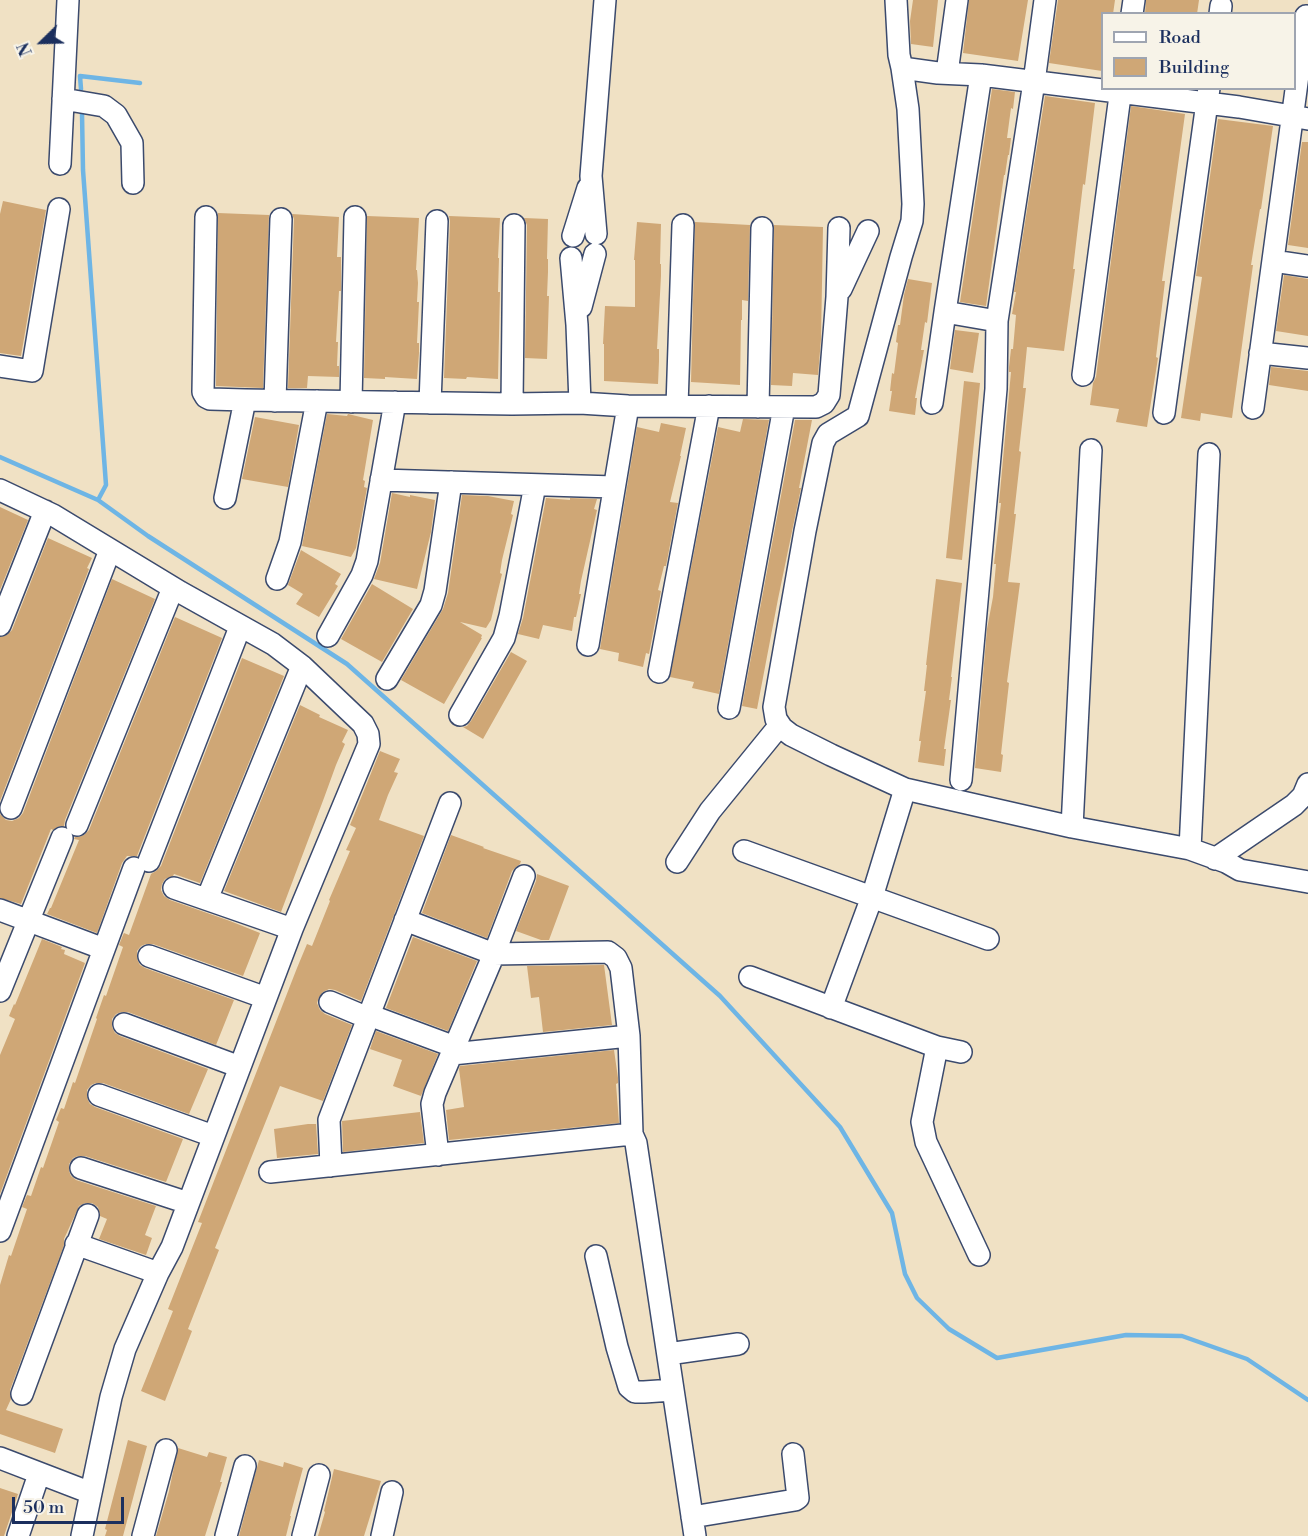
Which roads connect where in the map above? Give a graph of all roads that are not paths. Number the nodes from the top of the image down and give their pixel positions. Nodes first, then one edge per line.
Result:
1 (68, 0) edge
2 (605, 0) edge
3 (896, 0) edge
4 (957, 0) edge
5 (1045, 0) edge
6 (1306, 16) dead end
7 (900, 61) junction
8 (959, 70) junction
9 (1034, 82) junction
10 (1101, 89) edge
11 (1120, 91) edge
12 (1208, 96) edge
13 (63, 99) junction
14 (1300, 118) edge
15 (60, 164) dead end
16 (591, 176) junction
17 (133, 183) dead end
18 (59, 209) dead end
19 (206, 217) dead end
20 (355, 217) dead end
21 (281, 219) dead end
22 (437, 221) dead end
23 (513, 225) dead end
24 (683, 225) dead end
25 (762, 228) dead end
26 (839, 228) dead end
27 (868, 231) dead end
28 (573, 236) dead end
29 (571, 258) dead end
30 (1273, 261) junction
31 (1308, 266) edge
32 (837, 297) junction
33 (945, 312) junction
34 (997, 321) junction
35 (577, 325) junction
36 (1260, 353) junction
37 (1308, 358) edge
38 (0, 366) edge
39 (1083, 375) dead end
40 (245, 400) junction
41 (275, 400) junction
42 (317, 401) junction
43 (351, 402) junction
44 (395, 402) junction
45 (430, 403) junction
46 (580, 403) junction
47 (932, 403) dead end
48 (512, 404) junction
49 (628, 406) junction
50 (677, 406) junction
51 (709, 406) junction
52 (758, 407) junction
53 (784, 407) junction
54 (1253, 408) dead end
55 (1164, 413) dead end
56 (1091, 450) dead end
57 (1209, 454) dead end
58 (381, 480) junction
59 (452, 482) junction
60 (535, 485) junction
61 (614, 488) junction
62 (0, 490) edge
63 (225, 498) dead end
64 (45, 511) junction
65 (110, 550) junction
66 (278, 579) dead end
67 (173, 588) junction
68 (0, 625) edge
69 (240, 627) junction
70 (328, 636) dead end
71 (588, 645) dead end
72 (302, 666) junction
73 (658, 672) dead end
74 (387, 679) dead end
75 (729, 708) dead end
76 (460, 715) dead end
77 (780, 724) junction
78 (961, 780) dead end
79 (1308, 784) edge
80 (905, 789) junction
81 (450, 803) dead end
82 (11, 808) dead end
83 (1072, 827) junction
84 (1190, 849) junction
85 (744, 851) dead end
86 (1220, 860) junction
87 (677, 862) dead end
88 (524, 876) dead end
89 (1308, 882) edge
90 (174, 888) dead end
91 (872, 897) junction
92 (207, 899) junction
93 (0, 910) edge
94 (405, 920) junction
95 (28, 921) junction
96 (292, 929) junction
97 (988, 939) dead end
98 (104, 949) junction
99 (494, 954) junction
100 (149, 956) dead end
101 (750, 977) dead end
102 (0, 991) edge
103 (266, 998) junction
104 (330, 1002) dead end
105 (831, 1008) junction
106 (368, 1017) junction
107 (124, 1024) dead end
108 (629, 1036) junction
109 (937, 1047) junction
110 (453, 1051) junction
111 (961, 1052) dead end
112 (240, 1067) junction
113 (99, 1095) dead end
114 (632, 1134) junction
115 (213, 1136) junction
116 (438, 1155) junction
117 (331, 1166) junction
118 (81, 1168) dead end
119 (270, 1173) dead end
120 (188, 1203) junction
121 (88, 1215) dead end
122 (2, 1217) edge
123 (76, 1244) junction
124 (979, 1255) dead end
125 (596, 1256) dead end
126 (158, 1273) junction
127 (738, 1344) dead end
128 (668, 1354) junction
129 (673, 1390) junction
130 (22, 1394) dead end
131 (166, 1450) dead end
132 (793, 1454) dead end
133 (0, 1458) edge
134 (245, 1466) dead end
135 (39, 1474) junction
136 (319, 1474) dead end
137 (392, 1492) dead end
138 (91, 1493) junction
139 (694, 1527) edge
140 (18, 1536) edge
141 (82, 1536) edge
142 (143, 1536) edge
143 (225, 1536) edge
144 (303, 1536) edge
145 (382, 1536) edge

1 - 13 street
2 - 16 street
3 - 7 street
4 - 8 street
5 - 9 street
6 - 14 street
7 - 8 street
7 - 77 street
8 - 9 street
8 - 33 street
9 - 10 street
9 - 34 street
11 - 12 street
11 - 39 street
12 - 14 street
12 - 55 street
13 - 15 street
13 - 17 street
14 - 30 street
16 - 28 street
16 - 35 street
18 - 38 street
19 - 40 street
20 - 43 street
21 - 41 street
22 - 45 street
23 - 48 street
24 - 50 street
25 - 52 street
26 - 32 street
27 - 32 street
29 - 35 street
30 - 31 street
30 - 36 street
32 - 53 street
33 - 34 street
33 - 47 street
34 - 78 street
35 - 46 street
36 - 37 street
36 - 54 street
40 - 41 street
40 - 63 street
41 - 42 street
42 - 43 street
42 - 66 street
43 - 44 street
44 - 45 street
44 - 58 street
45 - 48 street
46 - 48 street
46 - 49 street
49 - 50 street
49 - 61 street
50 - 51 street
51 - 52 street
51 - 73 street
52 - 53 street
53 - 75 street
56 - 83 street
57 - 84 street
58 - 59 street
58 - 70 street
59 - 60 street
59 - 74 street
60 - 61 street
60 - 76 street
61 - 71 street
62 - 64 street
64 - 65 street
64 - 68 street
65 - 67 street
65 - 82 street
67 - 69 street
67 - 95 street
69 - 72 street
69 - 98 street
72 - 92 street
72 - 96 street
77 - 80 street
77 - 87 street
79 - 86 street
80 - 83 street
80 - 91 street
81 - 94 street
83 - 84 street
84 - 86 street
85 - 91 street
86 - 89 street
88 - 99 street
90 - 92 street
91 - 97 street
91 - 105 street
92 - 96 street
93 - 95 street
94 - 99 street
94 - 106 street
95 - 98 street
95 - 102 street
96 - 103 street
98 - 122 street
99 - 108 street
99 - 110 street
100 - 103 street
101 - 105 street
103 - 112 street
104 - 106 street
105 - 109 street
106 - 110 street
106 - 117 street
107 - 112 street
108 - 110 street
108 - 114 street
109 - 111 street
109 - 124 street
110 - 116 street
112 - 115 street
113 - 115 street
114 - 116 street
114 - 128 street
115 - 120 street
116 - 117 street
117 - 119 street
118 - 120 street
120 - 126 street
121 - 123 street
123 - 126 street
123 - 130 street
125 - 129 street
126 - 138 street
127 - 128 street
128 - 129 street
129 - 139 street
131 - 142 street
132 - 139 street
133 - 135 street
134 - 143 street
135 - 138 street
135 - 140 street
136 - 144 street
137 - 145 street
138 - 141 street

